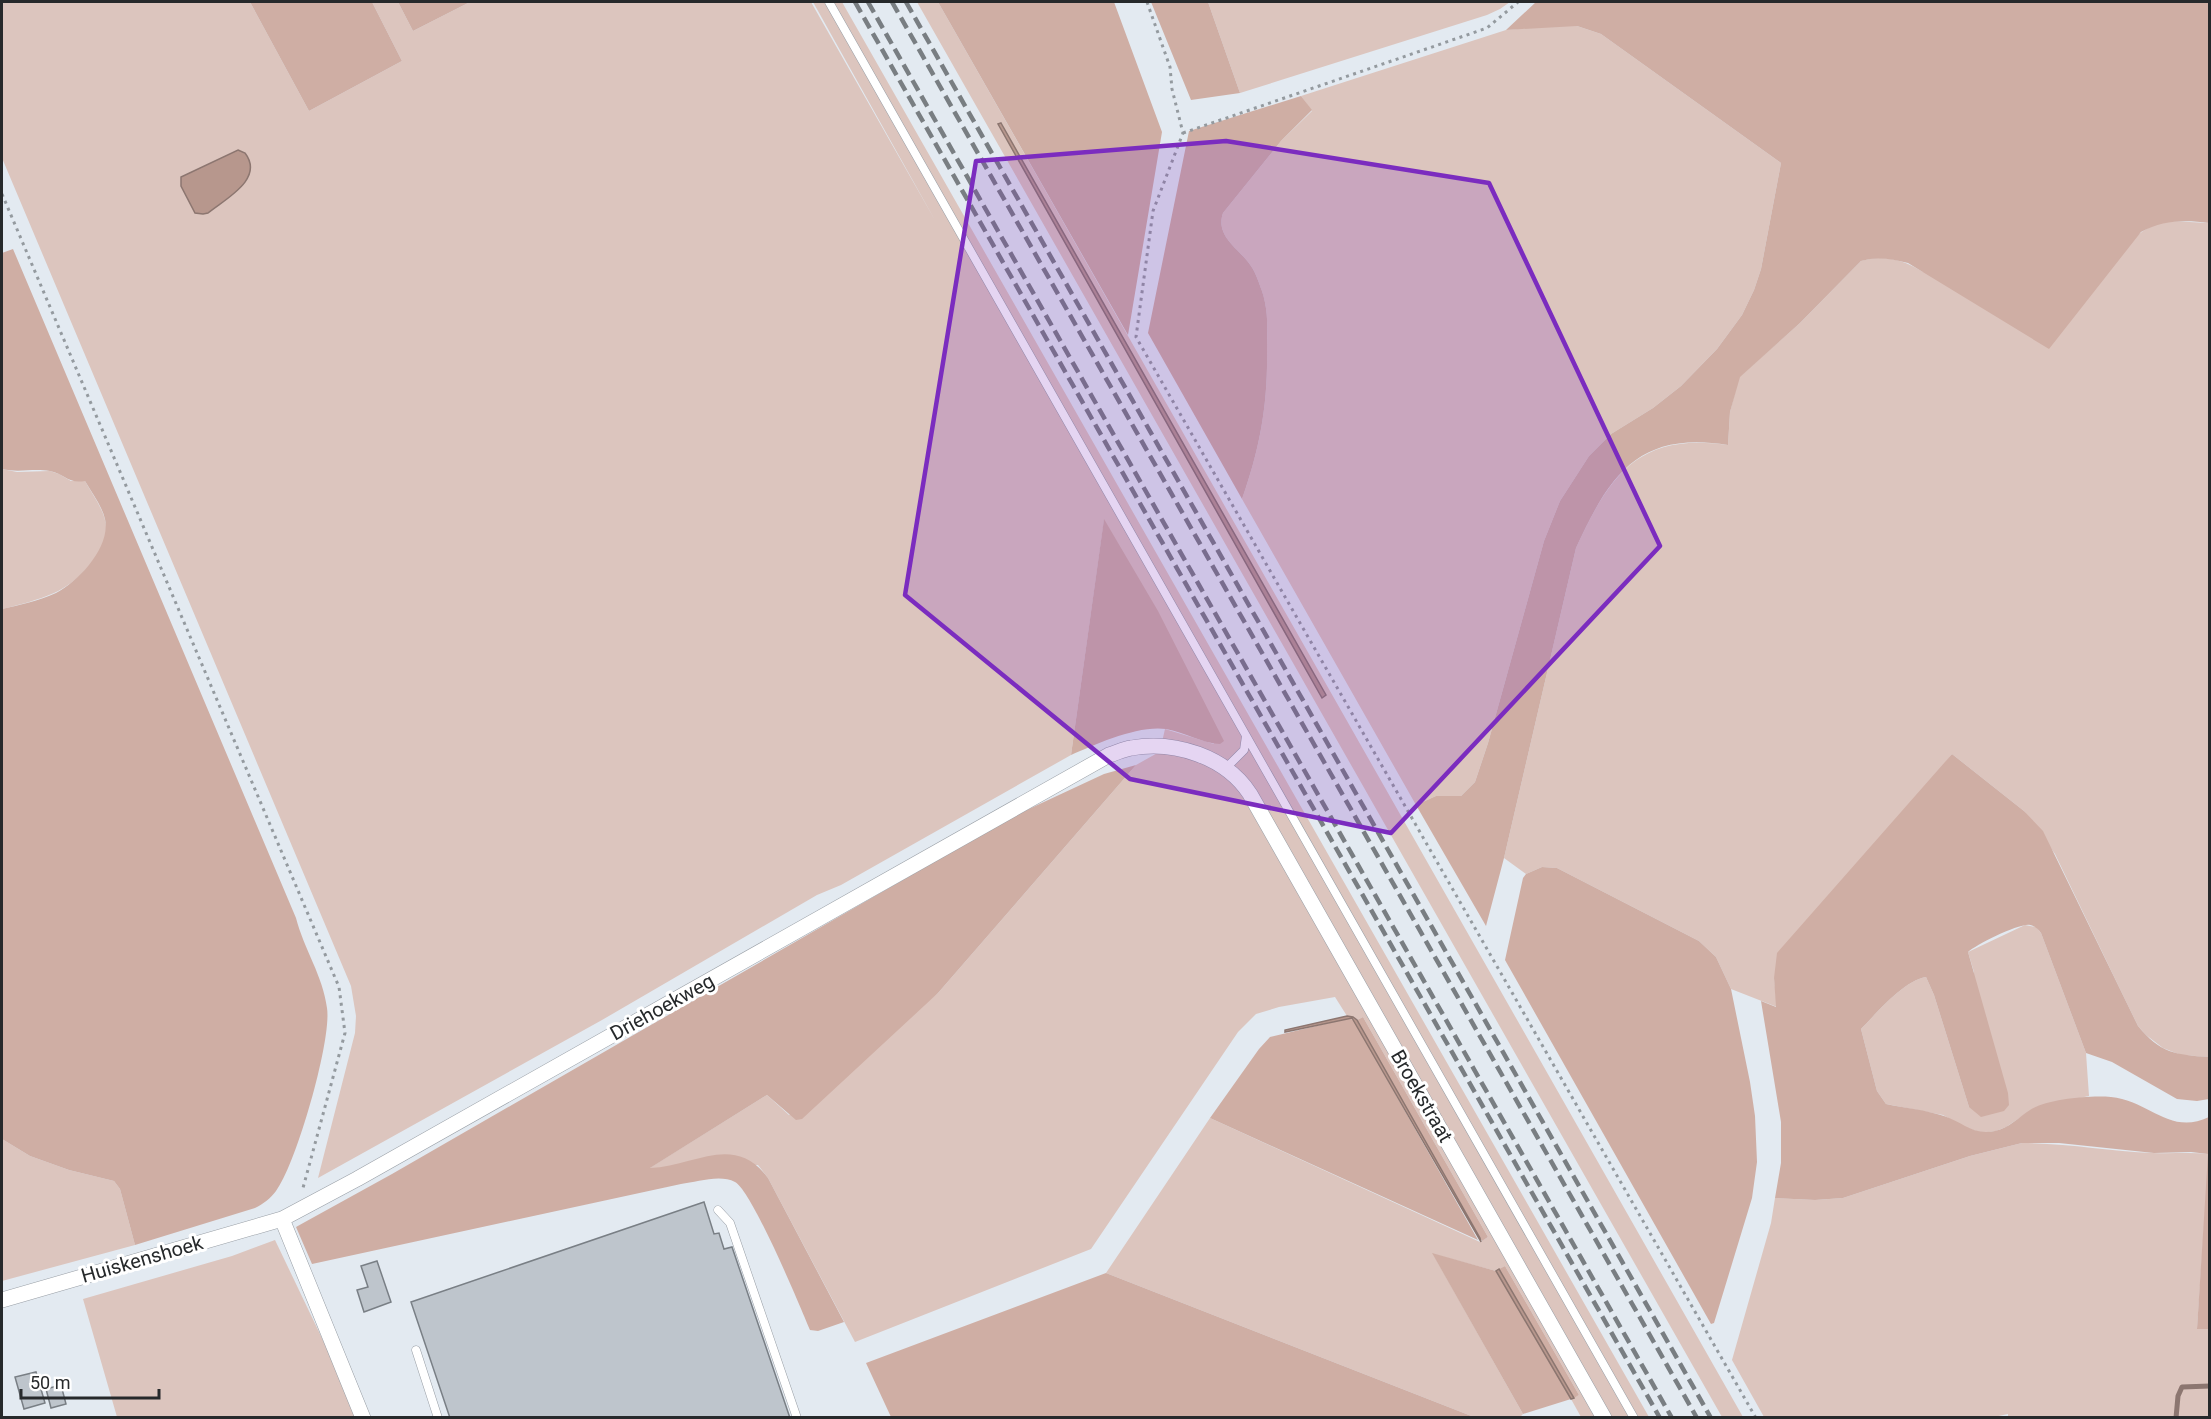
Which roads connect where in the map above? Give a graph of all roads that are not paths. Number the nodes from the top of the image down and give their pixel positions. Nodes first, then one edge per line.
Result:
1 (830, 2) edge
2 (1242, 727) junction
3 (1231, 772) junction
4 (718, 1210) dead end
5 (282, 1219) junction
6 (2, 1300) edge
7 (416, 1350) dead end
8 (363, 1418) edge
9 (438, 1418) edge
10 (797, 1418) edge
11 (1604, 1418) edge
12 (1634, 1418) edge

1 - 2 lane
2 - 3 lane
2 - 12 lane
3 - 5 street, Driehoekweg
3 - 11 street, Broekstraat
4 - 10 lane
5 - 6 street, Huiskenshoek
5 - 8 street
7 - 9 lane

